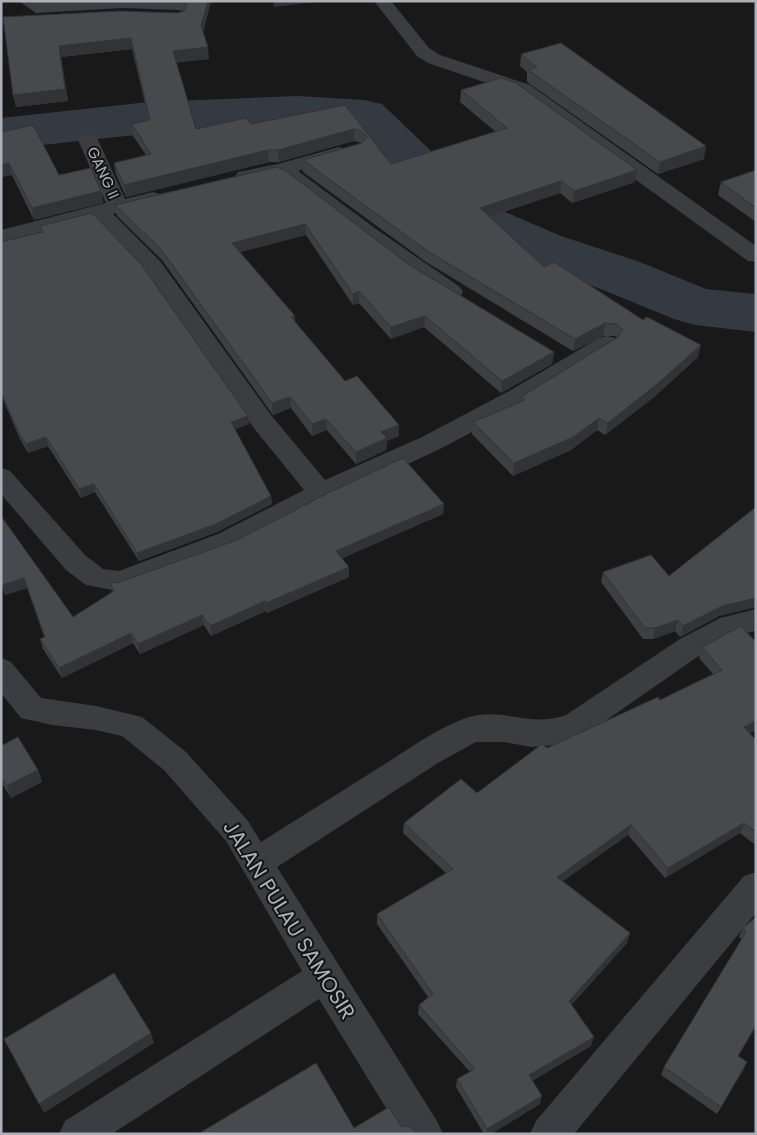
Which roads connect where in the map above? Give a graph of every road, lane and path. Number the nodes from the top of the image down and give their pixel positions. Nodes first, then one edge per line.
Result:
1 (382, 1) edge
2 (88, 140) dead end
3 (354, 149) edge
4 (280, 170) junction
5 (222, 181) edge
6 (175, 193) edge
7 (109, 210) junction
8 (1, 236) edge
9 (756, 256) edge
10 (470, 303) edge
11 (607, 342) edge
12 (1, 477) edge
13 (321, 493) junction
14 (756, 620) edge
15 (1, 670) edge
16 (255, 863) junction
17 (756, 887) edge
18 (324, 976) junction
19 (78, 1134) edge
20 (424, 1134) edge
21 (549, 1134) edge

1 - 9 street
2 - 7 street, GANG II
3 - 4 street
4 - 5 street
4 - 10 street
6 - 7 street
7 - 8 street
7 - 13 street
11 - 13 street
12 - 13 street
14 - 16 street
15 - 16 street, JALAN PULAU SAMOSIR
16 - 18 street, JALAN PULAU SAMOSIR
17 - 21 street
18 - 19 street
18 - 20 street, JALAN PULAU SAMOSIR

